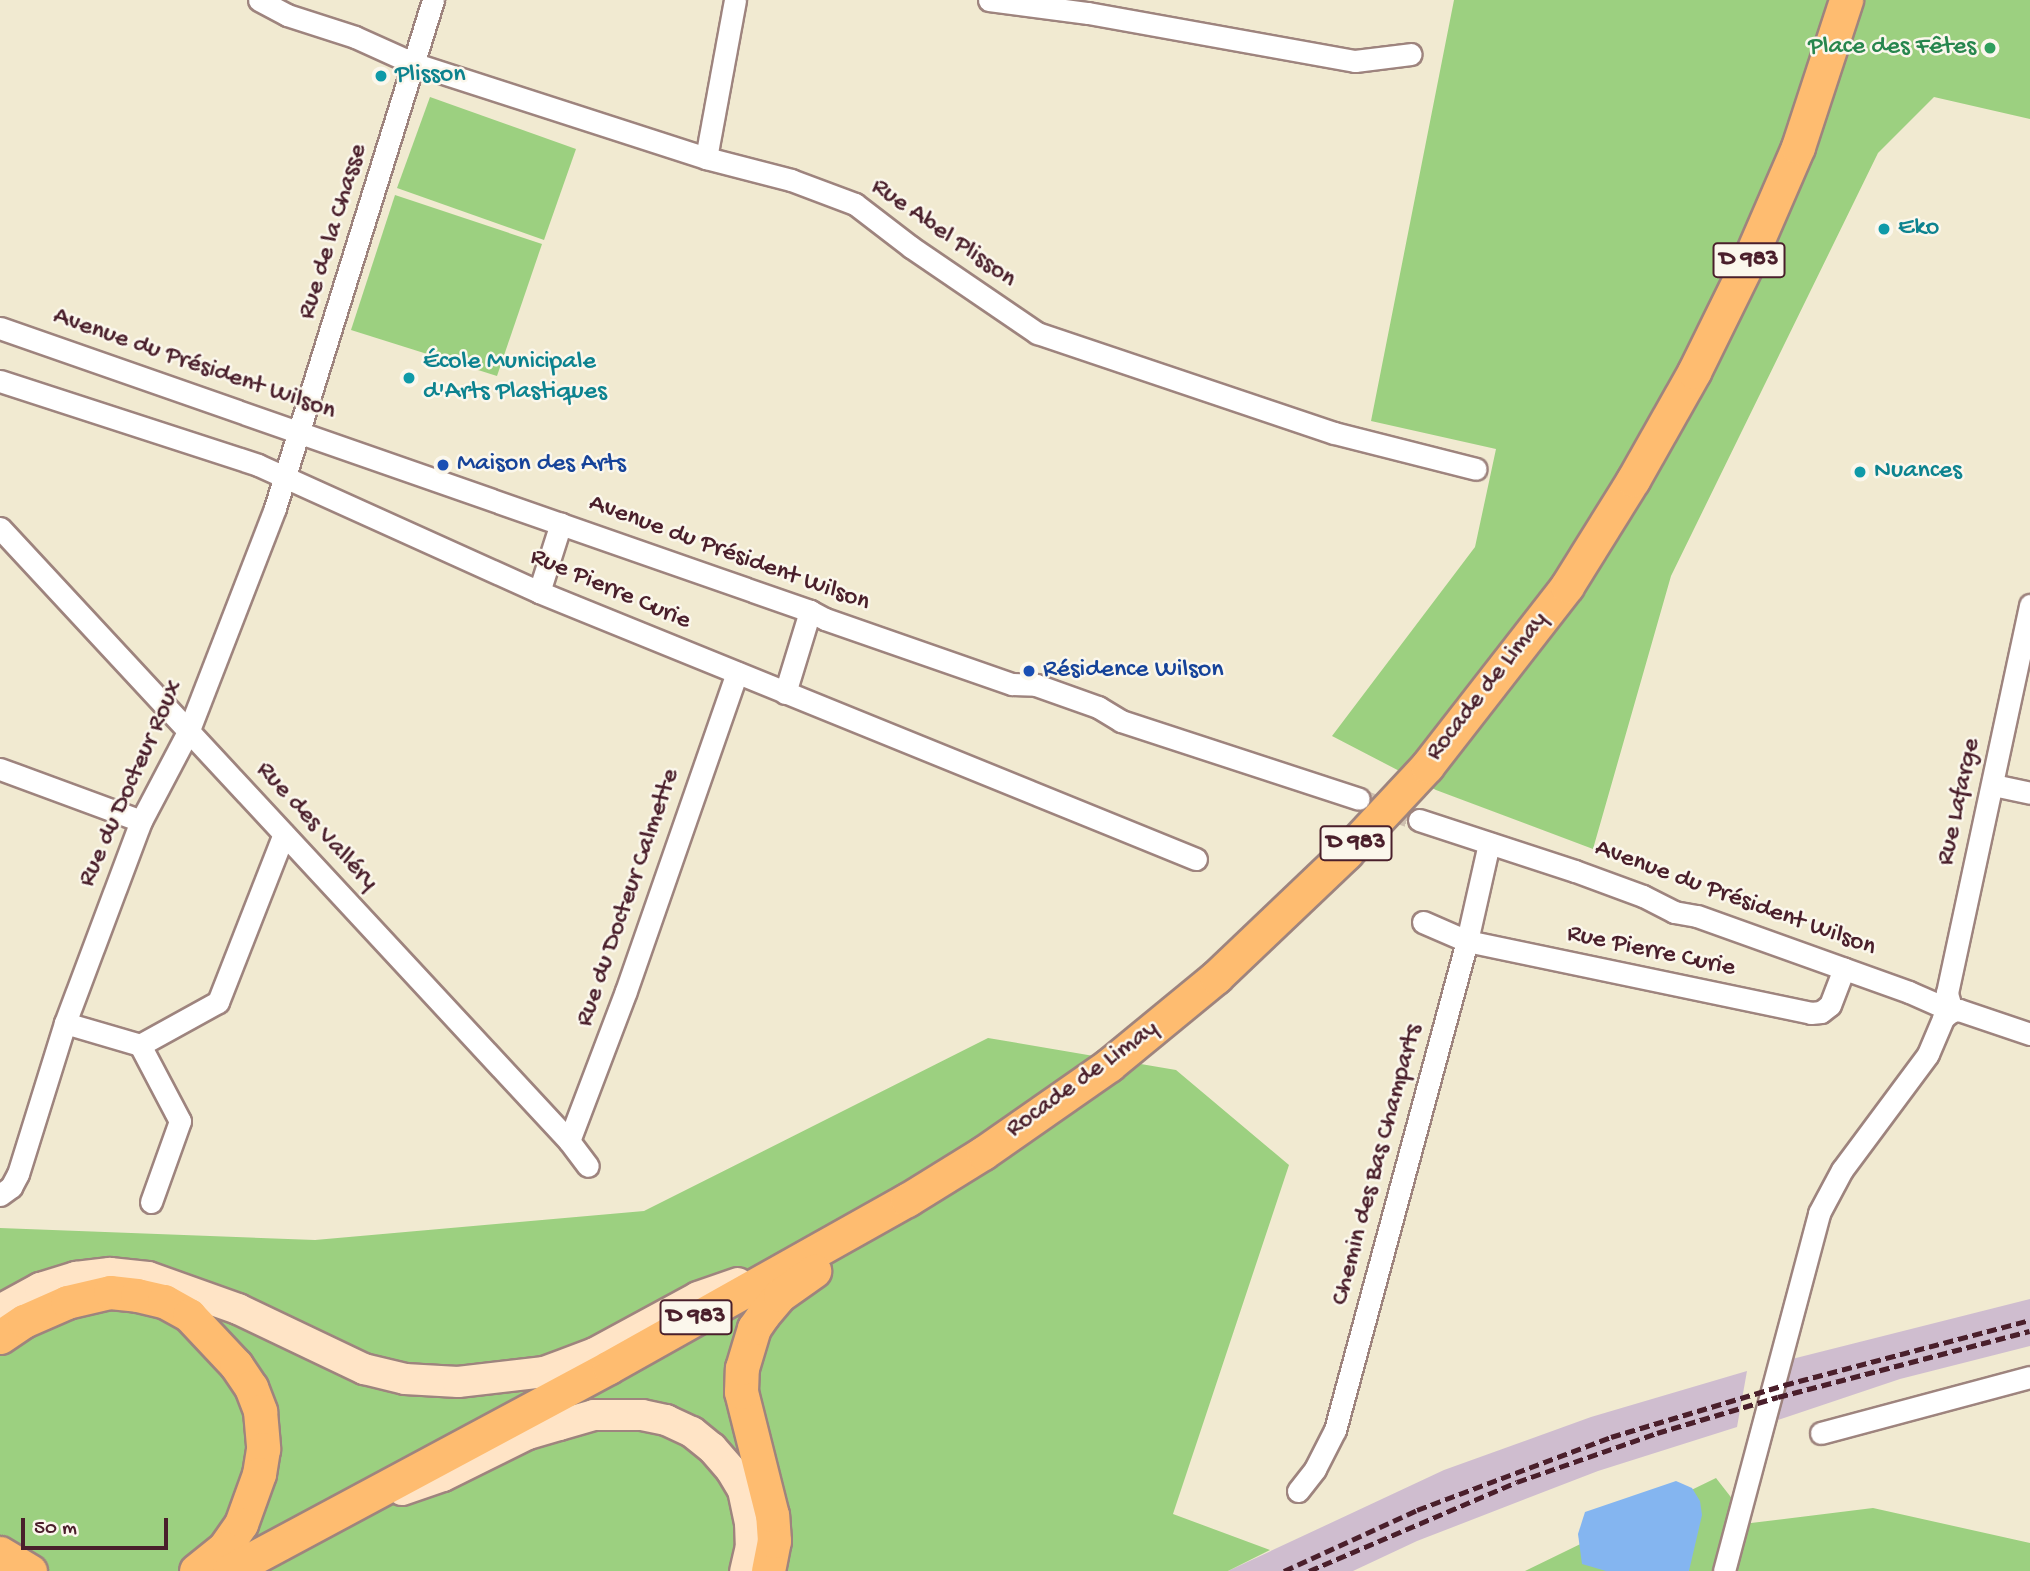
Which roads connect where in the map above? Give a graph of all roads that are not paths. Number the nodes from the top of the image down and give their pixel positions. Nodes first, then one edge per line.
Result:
1 (259, 0) edge
2 (433, 0) edge
3 (735, 0) edge
4 (989, 0) edge
5 (1846, 0) edge
6 (1089, 7) edge
7 (1411, 54) dead end
8 (415, 64) junction
9 (706, 158) junction
10 (0, 328) edge
11 (0, 382) edge
12 (301, 432) junction
13 (1476, 469) dead end
14 (285, 479) junction
15 (561, 523) junction
16 (0, 528) edge
17 (539, 592) junction
18 (2030, 605) edge
19 (810, 611) junction
20 (737, 673) junction
21 (785, 693) junction
22 (189, 730) junction
23 (0, 769) edge
24 (1993, 785) junction
25 (2030, 793) edge
26 (1359, 799) tunnel mouth
27 (1419, 820) tunnel mouth
28 (141, 821) junction
29 (284, 834) junction
30 (1489, 843) junction
31 (1196, 859) dead end
32 (1423, 922) dead end
33 (1467, 941) junction
34 (1844, 969) junction
35 (1952, 1011) junction
36 (65, 1023) junction
37 (2030, 1034) edge
38 (140, 1045) junction
39 (569, 1141) junction
40 (588, 1167) dead end
41 (3, 1193) edge
42 (907, 1200) junction
43 (151, 1202) dead end
44 (783, 1267) junction
45 (0, 1310) edge
46 (0, 1337) edge
47 (2030, 1377) edge
48 (1821, 1433) dead end
49 (1297, 1492) dead end
50 (353, 1507) junction
51 (0, 1553) edge
52 (0, 1567) edge
53 (6, 1571) edge
54 (30, 1571) edge
55 (196, 1571) edge
56 (229, 1571) edge
57 (745, 1571) edge
58 (768, 1571) edge
59 (1724, 1571) edge

1 - 8 street, Rue Abel Plisson
2 - 8 street, Rue de la Chasse
3 - 9 street
4 - 6 street
5 - 42 main road, Rocade de Limay / D 983
6 - 7 street
8 - 9 street, Rue Abel Plisson
8 - 12 street, Rue de la Chasse
9 - 13 street, Rue Abel Plisson
10 - 12 street, Avenue du Président Wilson
11 - 14 street, Rue Pierre Curie
12 - 14 street, Rue de la Chasse
12 - 15 street, Avenue du Président Wilson
14 - 17 street, Rue Pierre Curie
14 - 22 street, Rue du Docteur Roux
15 - 17 street
15 - 19 street, Avenue du Président Wilson
16 - 22 street, Rue des Valléry
17 - 20 street, Rue Pierre Curie
18 - 24 street, Rue Lafarge
19 - 21 street
19 - 26 street, Avenue du Président Wilson
20 - 21 street, Rue Pierre Curie
20 - 39 street, Rue du Docteur Calmette
21 - 31 street, Rue Pierre Curie
22 - 28 street, Rue du Docteur Roux
22 - 29 street, Rue des Valléry
23 - 28 street
24 - 25 street
24 - 35 street, Rue Lafarge
27 - 30 street, Avenue du Président Wilson
28 - 36 street, Rue du Docteur Roux
29 - 38 street
29 - 39 street, Rue des Valléry
30 - 33 street, Chemin des Bas Champarts
30 - 34 street, Avenue du Président Wilson
32 - 33 street, Rue Pierre Curie
33 - 34 street, Rue Pierre Curie
33 - 49 street, Chemin des Bas Champarts
34 - 35 street, Avenue du Président Wilson
35 - 37 street, Avenue du Président Wilson
35 - 59 street
36 - 38 street
36 - 41 street, Rue du Docteur Roux
38 - 43 street
39 - 40 street, Rue des Valléry
42 - 44 main road, D 983
42 - 58 main road
44 - 45 main road
44 - 50 main road, D 983
46 - 55 main road
47 - 48 street
50 - 56 main road, D 983
50 - 57 main road
51 - 54 main road
52 - 53 main road

